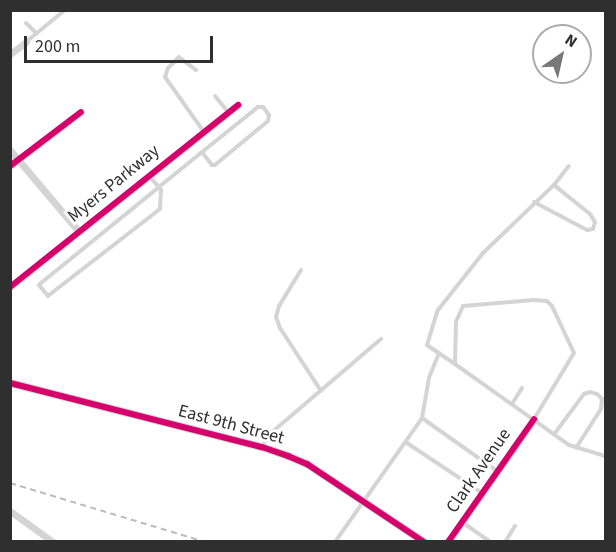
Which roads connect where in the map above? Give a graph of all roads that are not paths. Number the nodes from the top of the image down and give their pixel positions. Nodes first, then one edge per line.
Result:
1 (55, 10) edge
2 (65, 10) edge
3 (59, 15) junction
4 (26, 22) dead end
5 (36, 34) junction
6 (26, 42) joint
7 (10, 54) edge
8 (196, 69) dead end
9 (215, 96) dead end
10 (233, 109) junction
11 (81, 112) dead end
12 (241, 120) junction
13 (204, 132) junction
14 (10, 150) edge
15 (202, 152) junction
16 (18, 160) junction
17 (10, 166) edge
18 (568, 166) dead end
19 (149, 175) junction
20 (554, 185) junction
21 (159, 187) junction
22 (534, 202) junction
23 (79, 232) junction
24 (301, 270) dead end
25 (10, 287) edge
26 (381, 339) dead end
27 (439, 353) junction
28 (455, 364) junction
29 (10, 383) edge
30 (522, 388) dead end
31 (321, 392) junction
32 (512, 404) junction
33 (422, 418) junction
34 (534, 419) junction
35 (555, 433) junction
36 (407, 443) junction
37 (262, 447) junction
38 (576, 448) junction
39 (606, 456) edge
40 (497, 471) junction
41 (482, 493) junction
42 (364, 503) junction
43 (10, 511) edge
44 (461, 522) junction
45 (515, 526) dead end
46 (53, 542) edge
47 (335, 542) edge
48 (424, 542) edge
49 (447, 542) edge
50 (491, 542) edge
51 (505, 542) edge
52 (531, 542) edge
53 (540, 542) edge

1 - 3 lane
2 - 3 lane
3 - 5 lane
4 - 5 lane
5 - 6 lane
6 - 7 street
8 - 13 lane
9 - 10 lane
10 - 12 lane
10 - 13 street, Myers Parkway
11 - 16 street
12 - 15 lane
12 - 15 lane
13 - 19 street, Myers Parkway
14 - 16 street
15 - 21 lane
16 - 17 street
16 - 23 street
18 - 20 lane
19 - 21 lane
19 - 23 street, Myers Parkway
20 - 22 lane
20 - 22 lane
21 - 21 lane
22 - 27 lane
23 - 25 street, Myers Parkway
24 - 31 lane
26 - 31 lane
27 - 28 lane
27 - 33 lane
28 - 32 lane
28 - 34 lane
29 - 37 street, East 9th Street
30 - 32 lane
31 - 37 lane
32 - 34 lane
33 - 36 lane
33 - 40 lane
34 - 35 lane
34 - 40 street, Clark Avenue
35 - 38 lane
35 - 38 lane
36 - 41 lane
36 - 42 lane
37 - 42 street, East 9th Street
38 - 39 lane
40 - 41 street, Clark Avenue
41 - 44 street, Clark Avenue
42 - 47 lane
42 - 48 street, East 9th Street
43 - 46 street
44 - 49 street, Clark Avenue
44 - 50 lane
45 - 51 lane
52 - 53 lane

